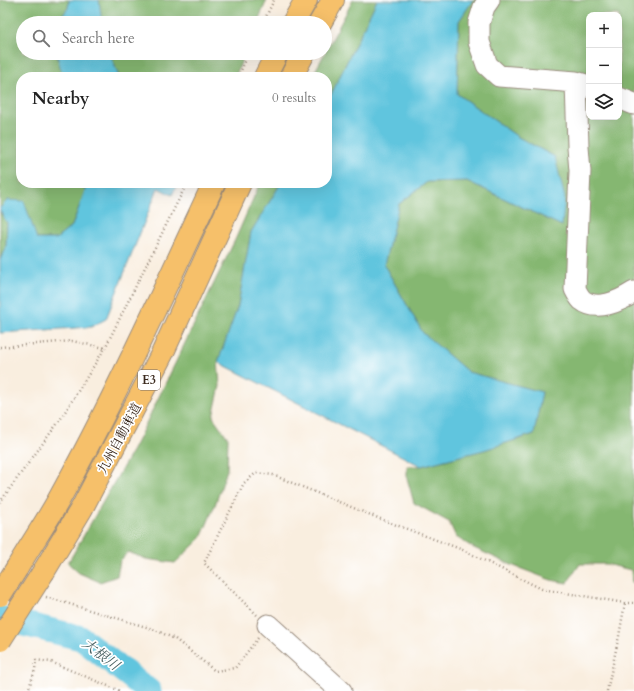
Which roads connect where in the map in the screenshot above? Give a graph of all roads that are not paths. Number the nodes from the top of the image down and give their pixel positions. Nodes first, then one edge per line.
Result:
1 (306, 0) edge
2 (333, 0) edge
3 (489, 0) edge
4 (297, 16) edge
5 (324, 16) edge
6 (274, 60) edge
7 (300, 60) edge
8 (268, 72) edge
9 (294, 72) edge
10 (583, 84) edge
11 (622, 99) edge
12 (634, 104) edge
13 (212, 188) edge
14 (238, 188) edge
15 (634, 292) edge
16 (0, 595) edge
17 (268, 625) road end
18 (0, 640) edge
19 (341, 691) edge

1 - 4 highway
2 - 5 highway
3 - 10 street
6 - 8 highway
7 - 9 highway
10 - 15 street
11 - 12 street
13 - 16 highway, 九州自動車道 / E3, bridge
14 - 18 highway, 九州自動車道 / E3, bridge
17 - 19 street

